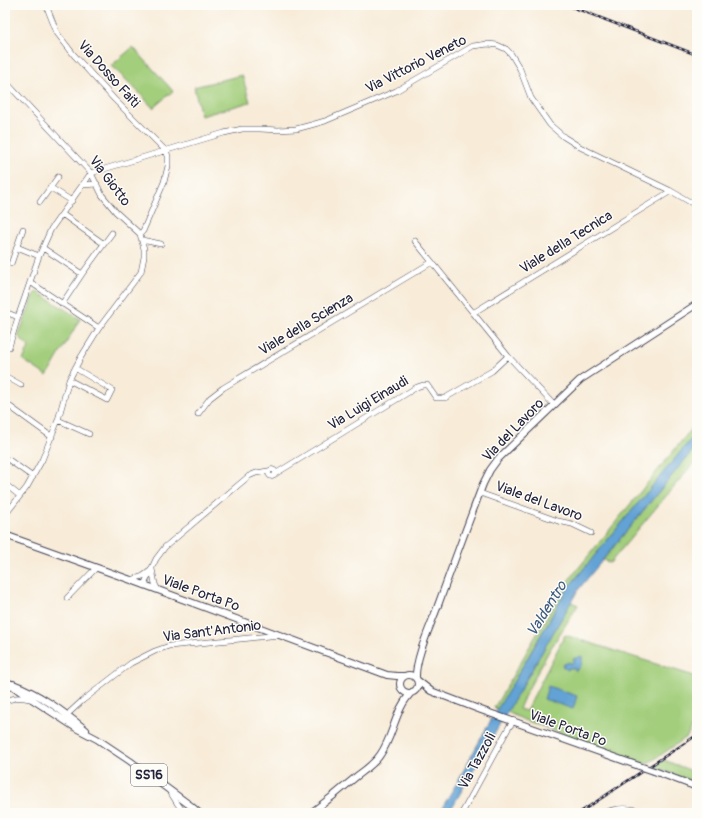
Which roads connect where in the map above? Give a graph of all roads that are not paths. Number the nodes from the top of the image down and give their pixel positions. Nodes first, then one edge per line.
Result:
1 (46, 5) edge
2 (5, 81) edge
3 (166, 151) junction
4 (92, 173) junction
5 (58, 177) dead end
6 (83, 184) junction
7 (96, 184) junction
8 (51, 188) junction
9 (671, 191) junction
10 (72, 201) junction
11 (40, 202) dead end
12 (697, 206) edge
13 (62, 214) junction
14 (23, 229) dead end
15 (112, 233) dead end
16 (140, 234) junction
17 (142, 240) junction
18 (415, 241) dead end
19 (104, 244) junction
20 (160, 244) dead end
21 (17, 247) junction
22 (43, 248) junction
23 (39, 256) junction
24 (432, 262) junction
25 (11, 264) dead end
26 (82, 274) junction
27 (30, 282) junction
28 (62, 304) junction
29 (697, 304) edge
30 (5, 312) edge
31 (473, 313) junction
32 (18, 317) junction
33 (99, 328) junction
34 (9, 347) dead end
35 (508, 356) junction
36 (75, 368) junction
37 (5, 376) edge
38 (69, 380) junction
39 (21, 385) dead end
40 (5, 403) edge
41 (554, 405) junction
42 (198, 414) dead end
43 (58, 420) junction
44 (90, 434) dead end
45 (52, 437) junction
46 (9, 460) dead end
47 (33, 477) junction
48 (5, 484) edge
49 (480, 493) junction
50 (20, 496) junction
51 (5, 515) edge
52 (591, 533) dead end
53 (5, 535) edge
54 (96, 568) junction
55 (152, 569) junction
56 (131, 580) junction
57 (146, 586) junction
58 (158, 590) junction
59 (67, 598) dead end
60 (281, 635) junction
61 (419, 658) junction
62 (387, 675) junction
63 (405, 676) junction
64 (416, 679) junction
65 (6, 681) edge
66 (400, 687) junction
67 (431, 691) junction
68 (413, 692) junction
69 (32, 700) junction
70 (5, 702) edge
71 (400, 708) junction
72 (70, 712) dead end
73 (514, 721) junction
74 (97, 739) junction
75 (697, 787) edge
76 (169, 790) junction
77 (184, 813) edge
78 (199, 813) edge
79 (311, 813) edge
80 (462, 813) edge
81 (603, 813) edge
82 (644, 813) edge

1 - 3 street, Via Dosso Faiti
2 - 4 street, Via Giotto
3 - 4 street, Via Vittorio Veneto
3 - 9 street, Via Vittorio Veneto
3 - 16 street
4 - 6 street
4 - 7 street, Via Giotto
5 - 8 street
6 - 7 street
6 - 10 street
7 - 16 street, Via Giotto
8 - 10 street
8 - 11 street
9 - 12 street, Via Vittorio Veneto
9 - 31 street, Viale della Tecnica
10 - 13 street
13 - 19 street
13 - 22 street
14 - 21 street
15 - 19 street
16 - 17 street, Via Giotto
17 - 20 street
17 - 33 street, Via Giotto
18 - 24 street
19 - 26 street
21 - 23 street
21 - 25 street
22 - 23 street
22 - 26 street
23 - 27 street
24 - 31 street
24 - 42 street, Viale della Scienza
26 - 28 street
27 - 28 street
27 - 32 street
28 - 33 street
29 - 41 main road, Via del Lavoro
30 - 32 street
31 - 35 street
32 - 34 street
33 - 36 street, Via Giotto
35 - 41 street
35 - 55 street, Via Luigi Einaudi
36 - 38 street, Via Giotto
36 - 38 street
37 - 39 street
38 - 43 street, Via Giotto
40 - 45 street
41 - 49 main road, Via del Lavoro
43 - 44 street
43 - 45 street, Via Giotto
45 - 47 street, Via Giotto
46 - 47 street
47 - 50 street, Via Giotto
48 - 50 street
49 - 52 street, Viale del Lavoro
49 - 61 main road, Via del Lavoro
50 - 51 street, Via Giotto
53 - 54 main road, Viale Porta Po
54 - 56 main road, Viale Porta Po
54 - 59 street
55 - 56 street
55 - 57 street
55 - 58 street
56 - 57 main road, Viale Porta Po
57 - 58 main road, Viale Porta Po
58 - 60 main road, Viale Porta Po
60 - 62 main road, Viale Porta Po
60 - 72 street, Via Sant'Antonio
61 - 63 main road
61 - 64 main road
62 - 63 main road, Viale Porta Po
62 - 66 main road, Viale Porta Po
63 - 64 main road, Viale Porta Po
63 - 66 main road
64 - 67 main road, Viale Porta Po
64 - 68 main road
65 - 69 main road, SS16
65 - 74 main road, SS16
66 - 68 main road, Viale Porta Po
66 - 71 main road
67 - 68 main road, Viale Porta Po
67 - 73 main road, Viale Porta Po
68 - 71 main road
69 - 70 street
69 - 74 main road, SS16
71 - 79 main road
73 - 75 main road, Viale Porta Po, bridge
73 - 80 street, Via Tazzoli
74 - 76 main road, SS16
76 - 77 street
76 - 78 main road, SS16
81 - 82 street

